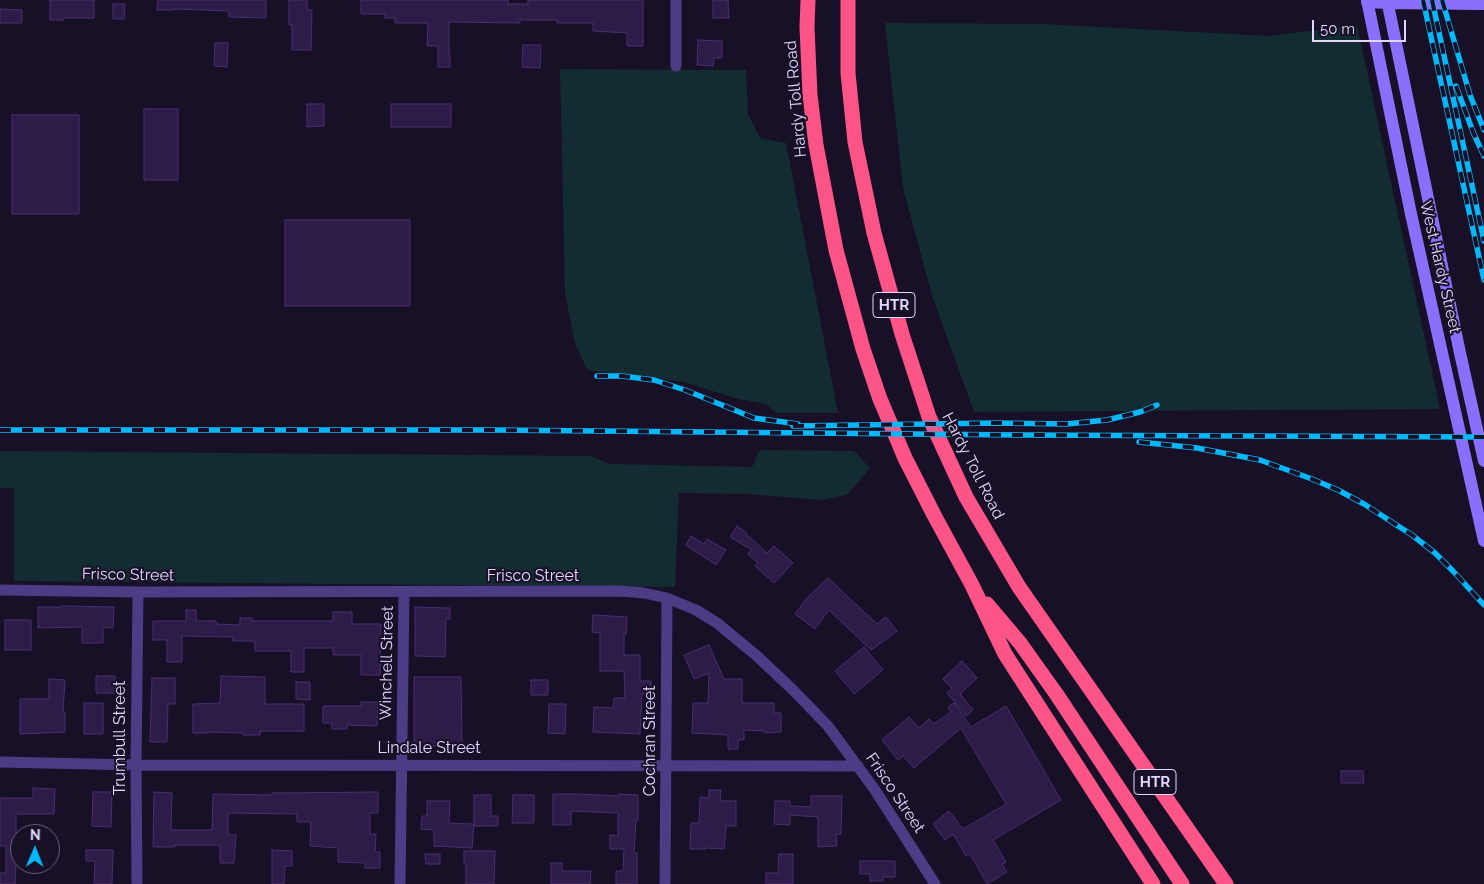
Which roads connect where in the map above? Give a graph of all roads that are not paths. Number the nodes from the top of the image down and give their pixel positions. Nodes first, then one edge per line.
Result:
1 (676, 0) edge
2 (808, 0) edge
3 (848, 0) edge
4 (1367, 1) edge
5 (1388, 2) edge
6 (1484, 4) edge
7 (676, 66) dead end
8 (1484, 461) edge
9 (1484, 541) edge
10 (972, 585) junction
11 (0, 590) edge
12 (138, 592) junction
13 (404, 593) junction
14 (667, 598) junction
15 (0, 762) edge
16 (402, 764) junction
17 (136, 765) junction
18 (666, 765) junction
19 (858, 766) junction
20 (137, 884) edge
21 (400, 884) edge
22 (665, 884) edge
23 (935, 884) edge
24 (1153, 884) edge
25 (1182, 884) edge
26 (1226, 884) edge

1 - 7 street
2 - 10 highway, Hardy Toll Road / HTR
3 - 26 highway, Hardy Toll Road / HTR
4 - 5 main road
4 - 9 main road, West Hardy Street
5 - 6 main road
5 - 8 main road, West Hardy Street
10 - 24 highway
10 - 25 highway
11 - 12 street, Frisco Street
12 - 13 street, Frisco Street
12 - 17 street, Trumbull Street
13 - 14 street, Frisco Street
13 - 16 street, Winchell Street
14 - 18 street, Cochran Street
14 - 19 street, Frisco Street
15 - 17 street, Lindale Street
16 - 17 street, Lindale Street
16 - 18 street, Lindale Street
16 - 21 street, Winchell Street
17 - 20 street, Trumbull Street
18 - 19 street, Lindale Street
18 - 22 street, Cochran Street
19 - 23 street, Frisco Street

